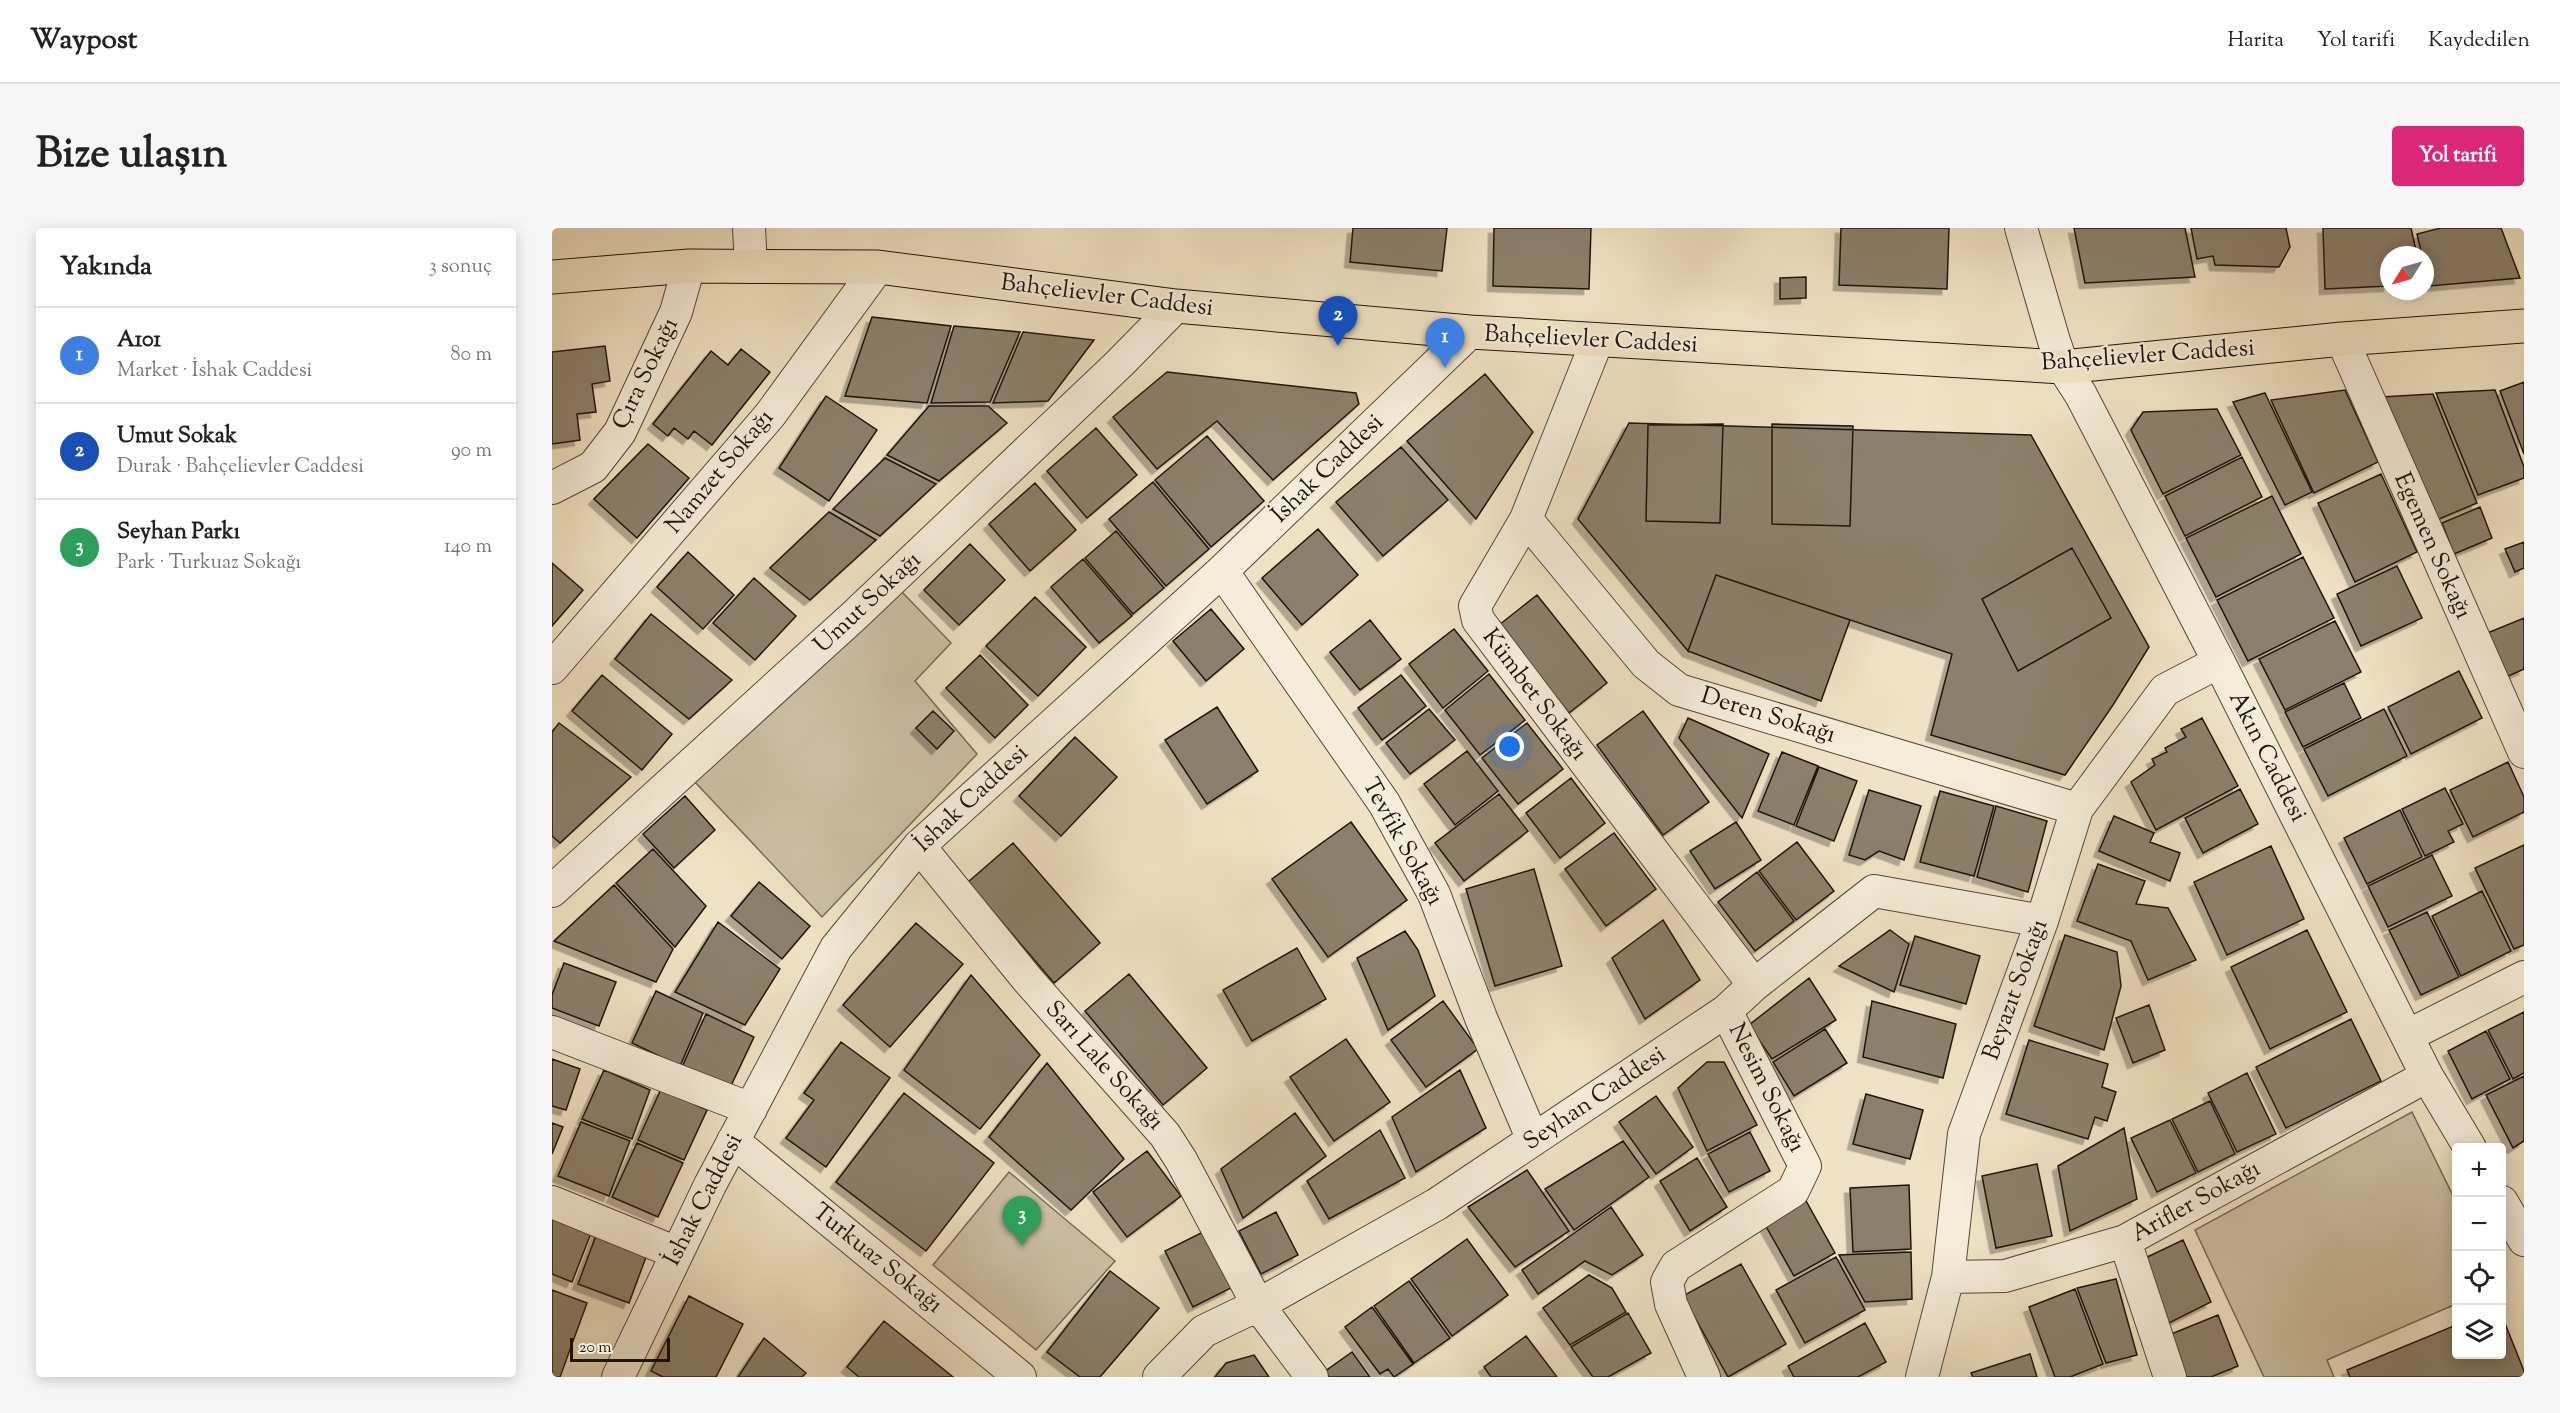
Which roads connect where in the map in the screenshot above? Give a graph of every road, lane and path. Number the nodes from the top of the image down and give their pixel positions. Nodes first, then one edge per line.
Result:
1 (749, 228) edge
2 (2021, 228) edge
3 (689, 266) junction
4 (751, 267) junction
5 (879, 267) junction
6 (552, 277) edge
7 (1176, 306) junction
8 (2524, 326) edge
9 (1470, 332) junction
10 (2342, 339) junction
11 (1597, 341) junction
12 (2063, 367) junction
13 (552, 488) edge
14 (1526, 519) junction
15 (1222, 571) junction
16 (2219, 662) junction
17 (552, 668) edge
18 (2524, 752) edge
19 (2078, 809) junction
20 (919, 846) junction
21 (552, 891) edge
22 (2042, 921) junction
23 (2524, 977) edge
24 (1754, 986) junction
25 (1726, 1011) junction
26 (552, 1032) edge
27 (2407, 1036) junction
28 (2427, 1076) junction
29 (751, 1109) junction
30 (1533, 1140) junction
31 (733, 1141) junction
32 (2467, 1143) edge
33 (552, 1202) edge
34 (2506, 1209) edge
35 (2524, 1240) edge
36 (2125, 1241) junction
37 (677, 1252) junction
38 (1948, 1277) junction
39 (1258, 1305) junction
40 (618, 1377) edge
41 (1020, 1377) edge
42 (1159, 1377) edge
43 (1312, 1377) edge
44 (1704, 1377) edge
45 (1922, 1377) edge
46 (2170, 1377) edge

1 - 4 street
2 - 12 street, Akın Caddesi
3 - 4 main road, Bahçelievler Caddesi
3 - 6 main road, Bahçelievler Caddesi
3 - 13 street, Çıra Sokağı
4 - 5 main road, Bahçelievler Caddesi
5 - 7 main road, Bahçelievler Caddesi
5 - 17 street, Namzet Sokağı
7 - 9 main road, Bahçelievler Caddesi
7 - 21 street, Umut Sokağı
8 - 10 main road, Bahçelievler Caddesi
9 - 11 main road, Bahçelievler Caddesi
9 - 15 street, İshak Caddesi
10 - 12 main road, Bahçelievler Caddesi
10 - 18 street, Egemen Sokağı
11 - 12 main road, Bahçelievler Caddesi
11 - 14 street, Kümbet Sokağı
12 - 16 street, Akın Caddesi
14 - 19 street, Deren Sokağı
14 - 24 street, Kümbet Sokağı
15 - 20 street, İshak Caddesi
15 - 30 street, Tevfik Sokağı
16 - 19 street, Beyazıt Sokağı
16 - 27 street, Akın Caddesi
19 - 22 street, Beyazıt Sokağı
20 - 29 street, İshak Caddesi
20 - 39 street, Sarı Lale Sokağı
22 - 24 street, Seyhan Caddesi
22 - 38 street, Beyazıt Sokağı
23 - 27 street
24 - 25 street, Seyhan Caddesi
25 - 30 street, Seyhan Caddesi
25 - 44 street, Nesim Sokağı
26 - 29 street
27 - 28 street, Akın Caddesi
28 - 32 street, Akın Caddesi
28 - 36 street, Arifler Sokağı
29 - 31 street, İshak Caddesi
30 - 39 street, Seyhan Caddesi
31 - 37 street, İshak Caddesi
31 - 41 street, Turkuaz Sokağı
33 - 37 street
34 - 35 street
36 - 38 street, Arifler Sokağı
36 - 46 street
37 - 40 street, İshak Caddesi
38 - 45 street, Beyazıt Sokağı
39 - 42 street, Seyhan Caddesi
39 - 43 street, Sarı Lale Sokağı

